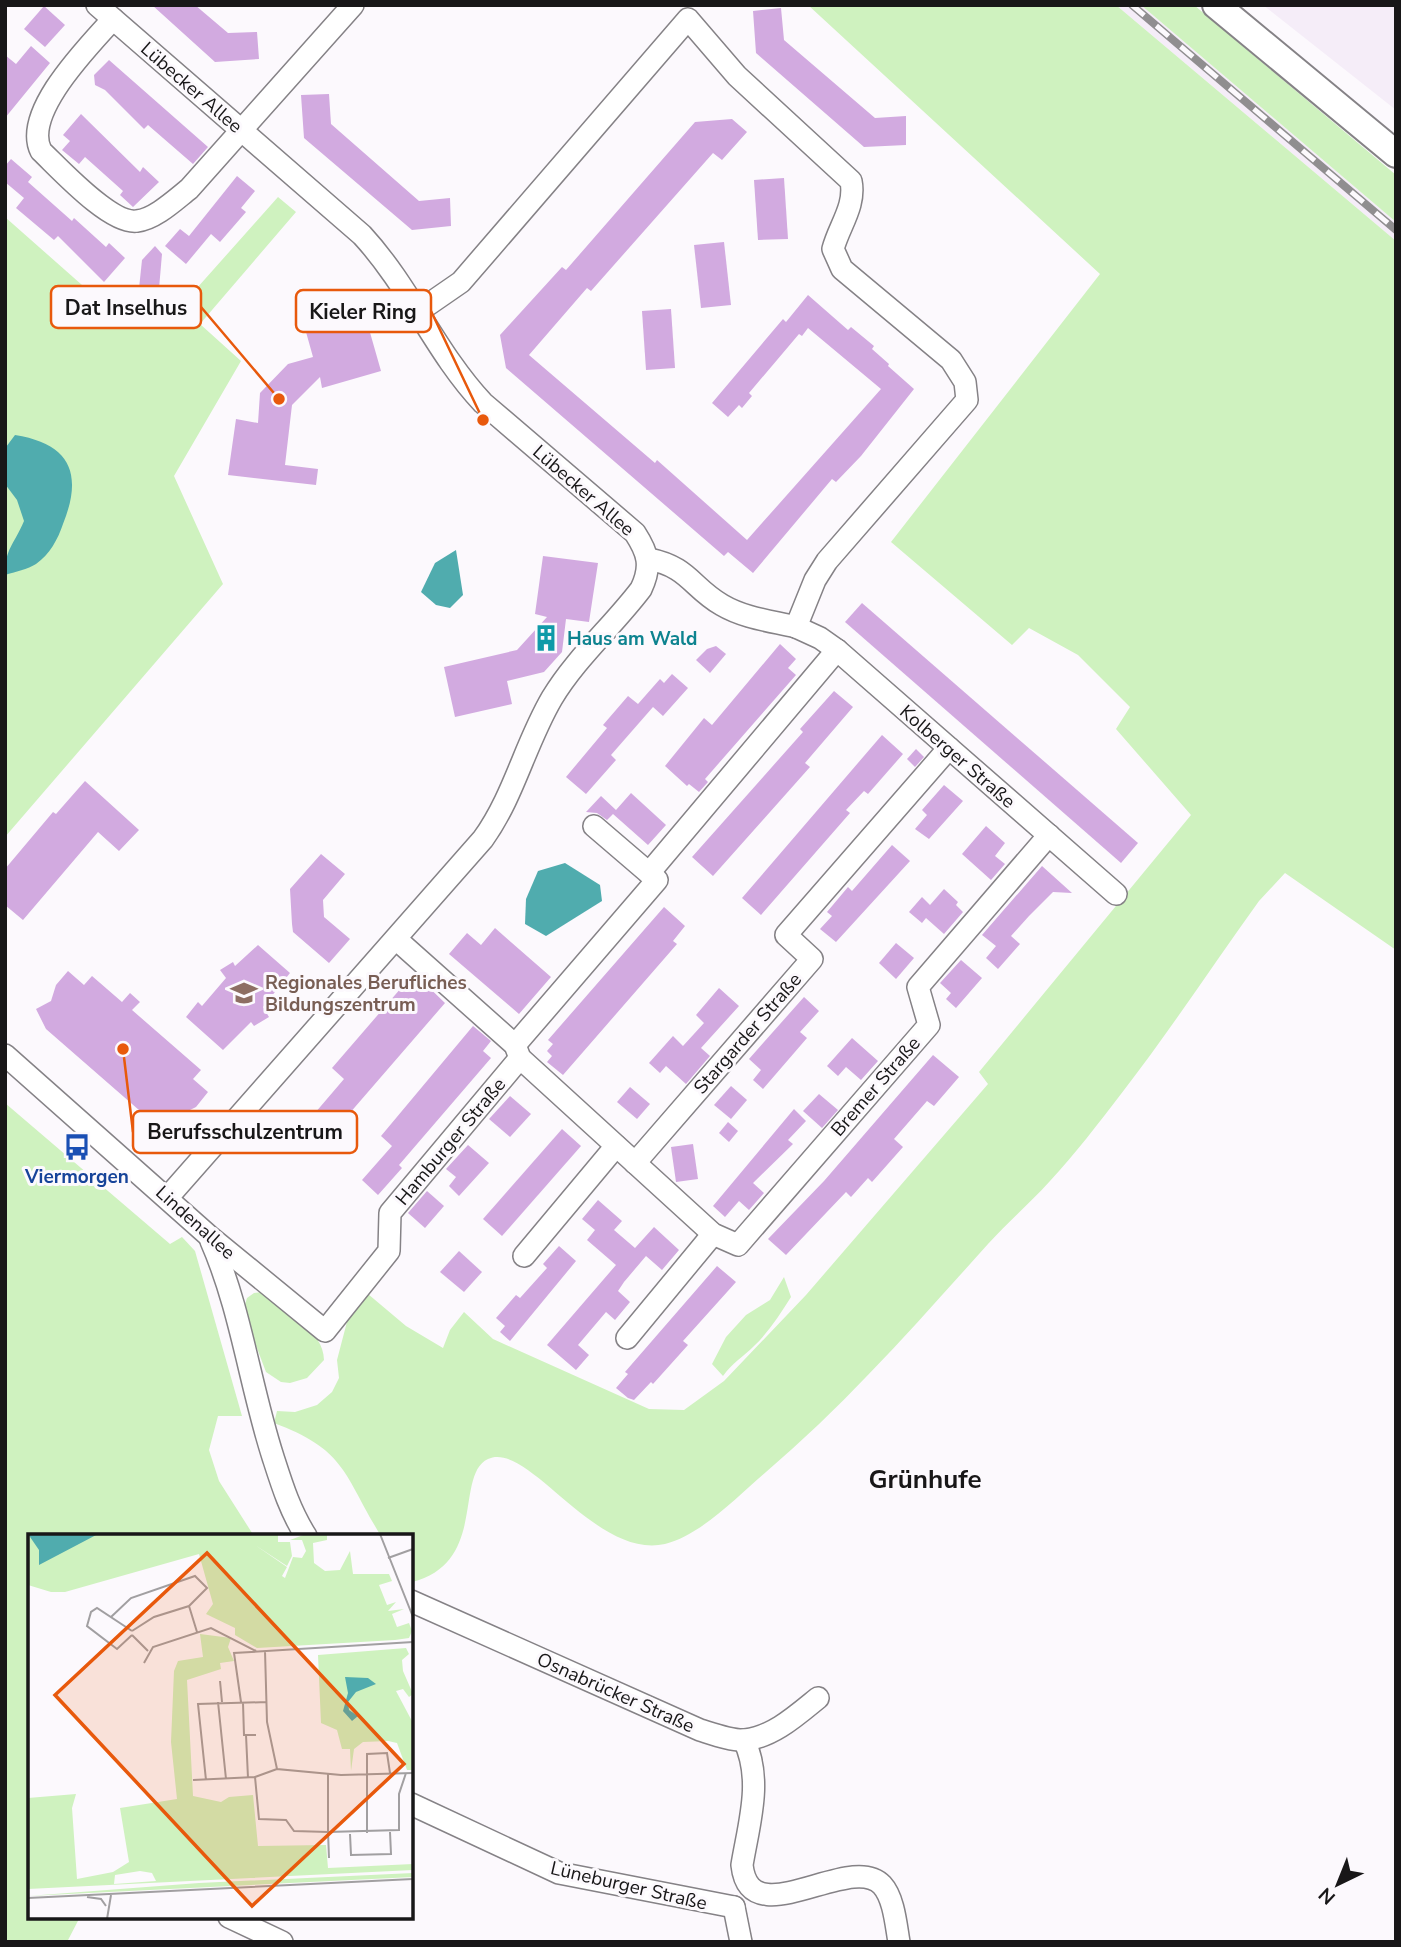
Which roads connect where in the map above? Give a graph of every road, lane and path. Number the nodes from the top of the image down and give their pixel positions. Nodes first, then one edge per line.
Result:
1 (353, 5) edge
2 (1216, 5) edge
3 (688, 10) edge
4 (105, 12) edge
5 (242, 130) junction
6 (1396, 154) edge
7 (419, 311) junction
8 (649, 559) junction
9 (796, 627) junction
10 (837, 650) junction
11 (949, 748) junction
12 (594, 827) dead end
13 (1049, 835) junction
14 (649, 873) junction
15 (1115, 894) dead end
16 (396, 939) junction
17 (518, 1052) junction
18 (5, 1055) edge
19 (617, 1146) junction
20 (635, 1163) junction
21 (168, 1197) junction
22 (713, 1234) junction
23 (208, 1236) junction
24 (524, 1256) dead end
25 (325, 1331) joint
26 (626, 1338) dead end
27 (305, 1534) edge
28 (413, 1607) edge
29 (818, 1698) dead end
30 (744, 1740) junction
31 (413, 1805) edge
32 (752, 1888) junction
33 (734, 1907) junction
34 (233, 1919) edge
35 (282, 1942) edge
36 (741, 1942) edge
37 (900, 1942) edge

1 - 5 street
2 - 6 main road
3 - 7 street
3 - 9 street
4 - 5 street, Lübecker Allee
4 - 5 street
5 - 7 street, Lübecker Allee
7 - 8 street, Lübecker Allee
8 - 9 street, Kolberger Straße
8 - 16 street
9 - 10 street, Kolberger Straße
10 - 11 street, Kolberger Straße
10 - 14 street, Hamburger Straße
11 - 13 street, Kolberger Straße
11 - 20 street, Stargarder Straße
12 - 14 street
13 - 15 street, Kolberger Straße
13 - 22 street, Bremer Straße
14 - 17 street, Hamburger Straße
16 - 17 street
16 - 21 street
17 - 19 street
17 - 25 street, Hamburger Straße
18 - 21 street, Lindenallee
19 - 20 street
19 - 24 street
20 - 22 street
21 - 23 street, Lindenallee
22 - 26 street
23 - 25 street, Lindenallee
23 - 27 street
28 - 30 street, Osnabrücker Straße
29 - 30 street
30 - 32 street
31 - 33 street, Lüneburger Straße
32 - 33 street
32 - 37 street
33 - 36 street
34 - 35 street

